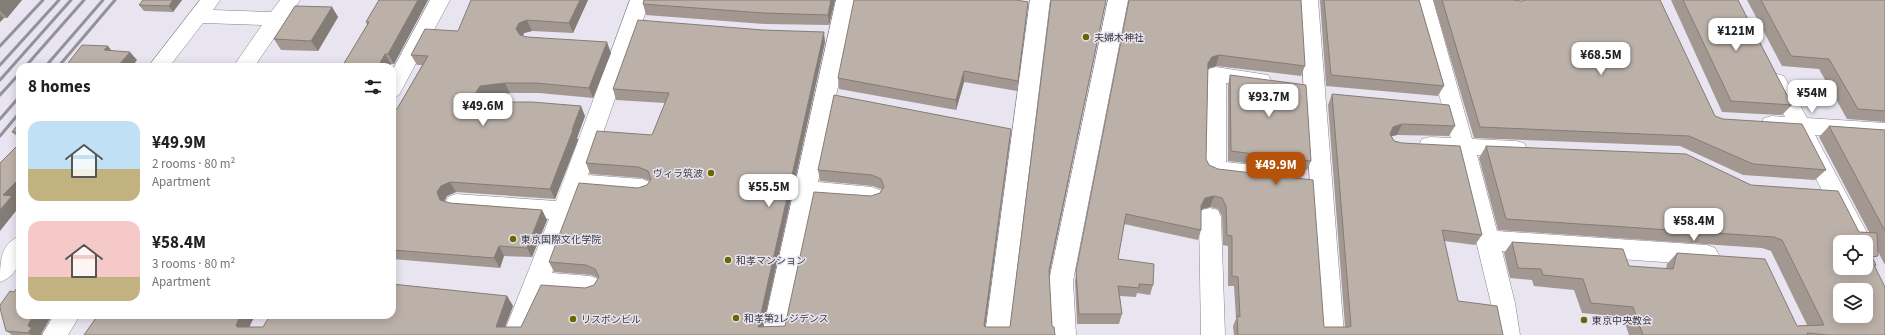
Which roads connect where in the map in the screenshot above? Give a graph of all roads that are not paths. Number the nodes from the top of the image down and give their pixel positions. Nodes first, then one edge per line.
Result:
1 (210, 0) edge
2 (290, 0) edge
3 (440, 0) edge
4 (640, 0) edge
5 (846, 0) edge
6 (1118, 0) edge
7 (1308, 0) edge
8 (1423, 0) edge
9 (1034, 3) edge
10 (198, 16) junction
11 (277, 19) junction
12 (161, 63) edge
13 (246, 63) edge
14 (1768, 63) edge
15 (396, 82) edge
16 (1302, 87) junction
17 (825, 95) junction
18 (1337, 96) edge
19 (848, 99) edge
20 (1430, 105) edge
21 (580, 106) edge
22 (1453, 107) junction
23 (602, 108) junction
24 (1753, 123) edge
25 (1799, 126) junction
26 (1885, 131) edge
27 (1412, 145) edge
28 (1464, 147) junction
29 (1533, 150) edge
30 (1321, 182) junction
31 (574, 183) junction
32 (642, 188) edge
33 (805, 190) junction
34 (1811, 190) edge
35 (1834, 192) junction
36 (872, 196) edge
37 (456, 203) edge
38 (564, 211) junction
39 (1210, 217) dead end
40 (1856, 235) edge
41 (1487, 240) junction
42 (16, 251) edge
43 (1730, 257) edge
44 (0, 272) edge
45 (537, 282) junction
46 (590, 286) edge
47 (65, 319) edge
48 (54, 335) edge
49 (514, 335) edge
50 (774, 335) edge
51 (997, 335) edge
52 (1064, 335) edge
53 (1213, 335) edge
54 (1332, 335) edge
55 (1508, 335) edge

1 - 10 street
2 - 11 street
3 - 15 street
4 - 23 street
5 - 17 street
6 - 52 street
7 - 16 street
8 - 22 street
9 - 51 street
10 - 11 street
10 - 12 street
11 - 13 street
14 - 25 street
16 - 18 street
16 - 30 street
16 - 30 street
17 - 19 street
17 - 33 street
20 - 22 street
21 - 23 street
22 - 28 street
23 - 31 street
24 - 25 street
25 - 26 street
25 - 35 street
27 - 28 street
28 - 29 street
28 - 41 street
30 - 54 street
31 - 32 street
31 - 38 street
33 - 36 street
33 - 50 street
34 - 35 street
35 - 40 street
37 - 38 street
38 - 45 street
39 - 53 street
41 - 43 street
41 - 55 street
42 - 44 street
45 - 46 street
45 - 49 street
47 - 48 street

